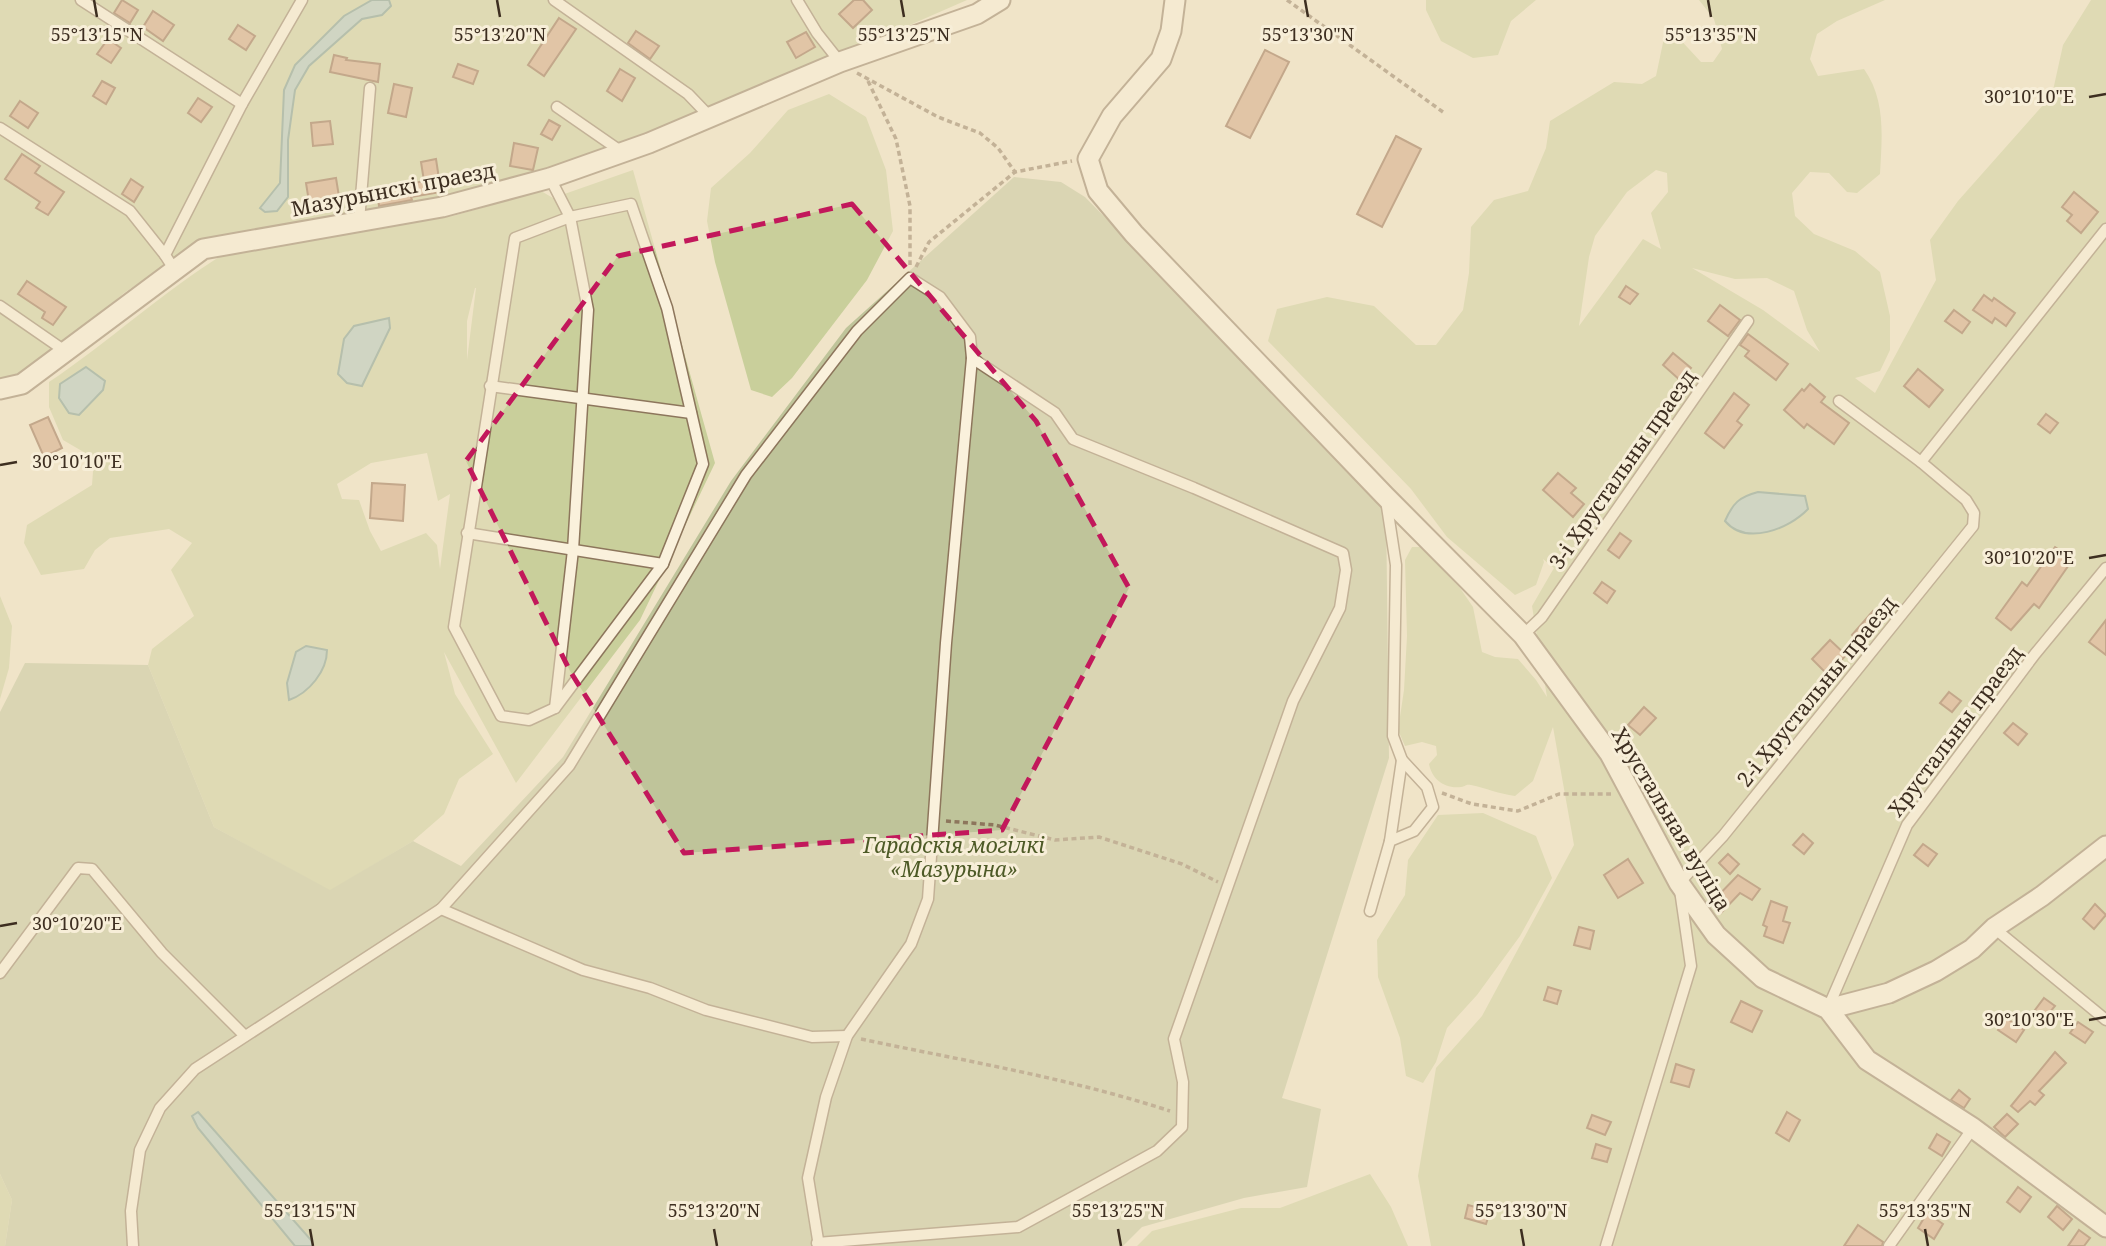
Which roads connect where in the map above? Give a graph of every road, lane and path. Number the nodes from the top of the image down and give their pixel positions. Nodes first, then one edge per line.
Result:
1 (81, 0) edge
2 (302, 0) edge
3 (554, 0) edge
4 (797, 0) edge
5 (1000, 0) edge
6 (1175, 0) edge
7 (1287, 0) edge
8 (840, 62) junction
9 (867, 80) junction
10 (370, 88) dead end
11 (242, 104) junction
12 (556, 107) dead end
13 (1443, 113) dead end
14 (711, 118) junction
15 (0, 128) edge
16 (622, 153) junction
17 (1088, 159) junction
18 (1016, 172) junction
19 (550, 178) junction
20 (570, 217) junction
21 (359, 221) junction
22 (2106, 229) edge
23 (169, 262) junction
24 (910, 278) junction
25 (0, 306) edge
26 (1748, 321) dead end
27 (65, 351) junction
28 (972, 358) junction
29 (490, 386) junction
30 (0, 389) edge
31 (584, 400) junction
32 (1839, 401) dead end
33 (691, 413) junction
34 (1921, 462) junction
35 (1385, 496) junction
36 (467, 533) junction
37 (573, 550) junction
38 (663, 564) junction
39 (2106, 568) edge
40 (1524, 635) junction
41 (555, 709) junction
42 (1402, 760) junction
43 (1427, 787) junction
44 (1630, 793) junction
45 (933, 821) junction
46 (1390, 841) junction
47 (2106, 846) edge
48 (1679, 883) junction
49 (1227, 887) junction
50 (441, 909) junction
51 (1370, 911) dead end
52 (1994, 928) junction
53 (0, 973) edge
54 (1828, 1009) junction
55 (2106, 1020) edge
56 (245, 1036) junction
57 (847, 1036) junction
58 (1182, 1115) junction
59 (1973, 1128) junction
60 (2106, 1227) edge
61 (818, 1244) edge
62 (133, 1246) edge
63 (1606, 1246) edge
64 (1889, 1246) edge

1 - 11 lane
2 - 11 lane
3 - 14 lane
4 - 8 lane
5 - 8 street, Мазурынскі праезд
6 - 17 street
7 - 13 path
8 - 9 path
8 - 14 street, Мазурынскі праезд
9 - 18 path
9 - 24 path
10 - 21 lane
11 - 23 lane
12 - 16 lane
14 - 16 street, Мазурынскі праезд
15 - 23 lane
16 - 19 street, Мазурынскі праезд
17 - 18 path
17 - 35 street, Хрустальная вуліца
18 - 24 path
19 - 20 lane
19 - 21 street, Мазурынскі праезд
20 - 29 lane
20 - 31 lane
20 - 33 lane
21 - 23 street, Мазурынскі праезд
22 - 34 lane
23 - 27 street, Мазурынскі праезд
24 - 28 lane
24 - 50 lane
25 - 27 lane
26 - 40 lane, 3-і Хрустальны праезд
27 - 30 street, Мазурынскі праезд
28 - 45 lane
28 - 49 lane
29 - 31 lane
29 - 36 lane
31 - 33 lane
31 - 37 lane
32 - 34 lane
33 - 38 lane
34 - 48 lane, 2-і Хрустальны праезд
35 - 40 street, Хрустальная вуліца
35 - 42 lane
36 - 37 lane
36 - 41 lane
37 - 38 lane
37 - 41 lane
38 - 41 lane
39 - 54 lane, Хрустальны праезд
40 - 44 street, Хрустальная вуліца
42 - 43 lane
42 - 46 lane
43 - 44 path
43 - 46 lane
44 - 48 street, Хрустальная вуліца
45 - 49 path
45 - 57 lane
46 - 51 lane
47 - 52 street
48 - 54 street, Хрустальная вуліца
48 - 63 lane
49 - 58 lane
50 - 56 lane
50 - 57 lane
52 - 54 street
52 - 55 lane
53 - 56 lane
54 - 59 street, Хрустальная вуліца
56 - 62 lane
57 - 58 path
57 - 61 lane
58 - 61 lane
59 - 60 street, Хрустальная вуліца
59 - 64 lane

